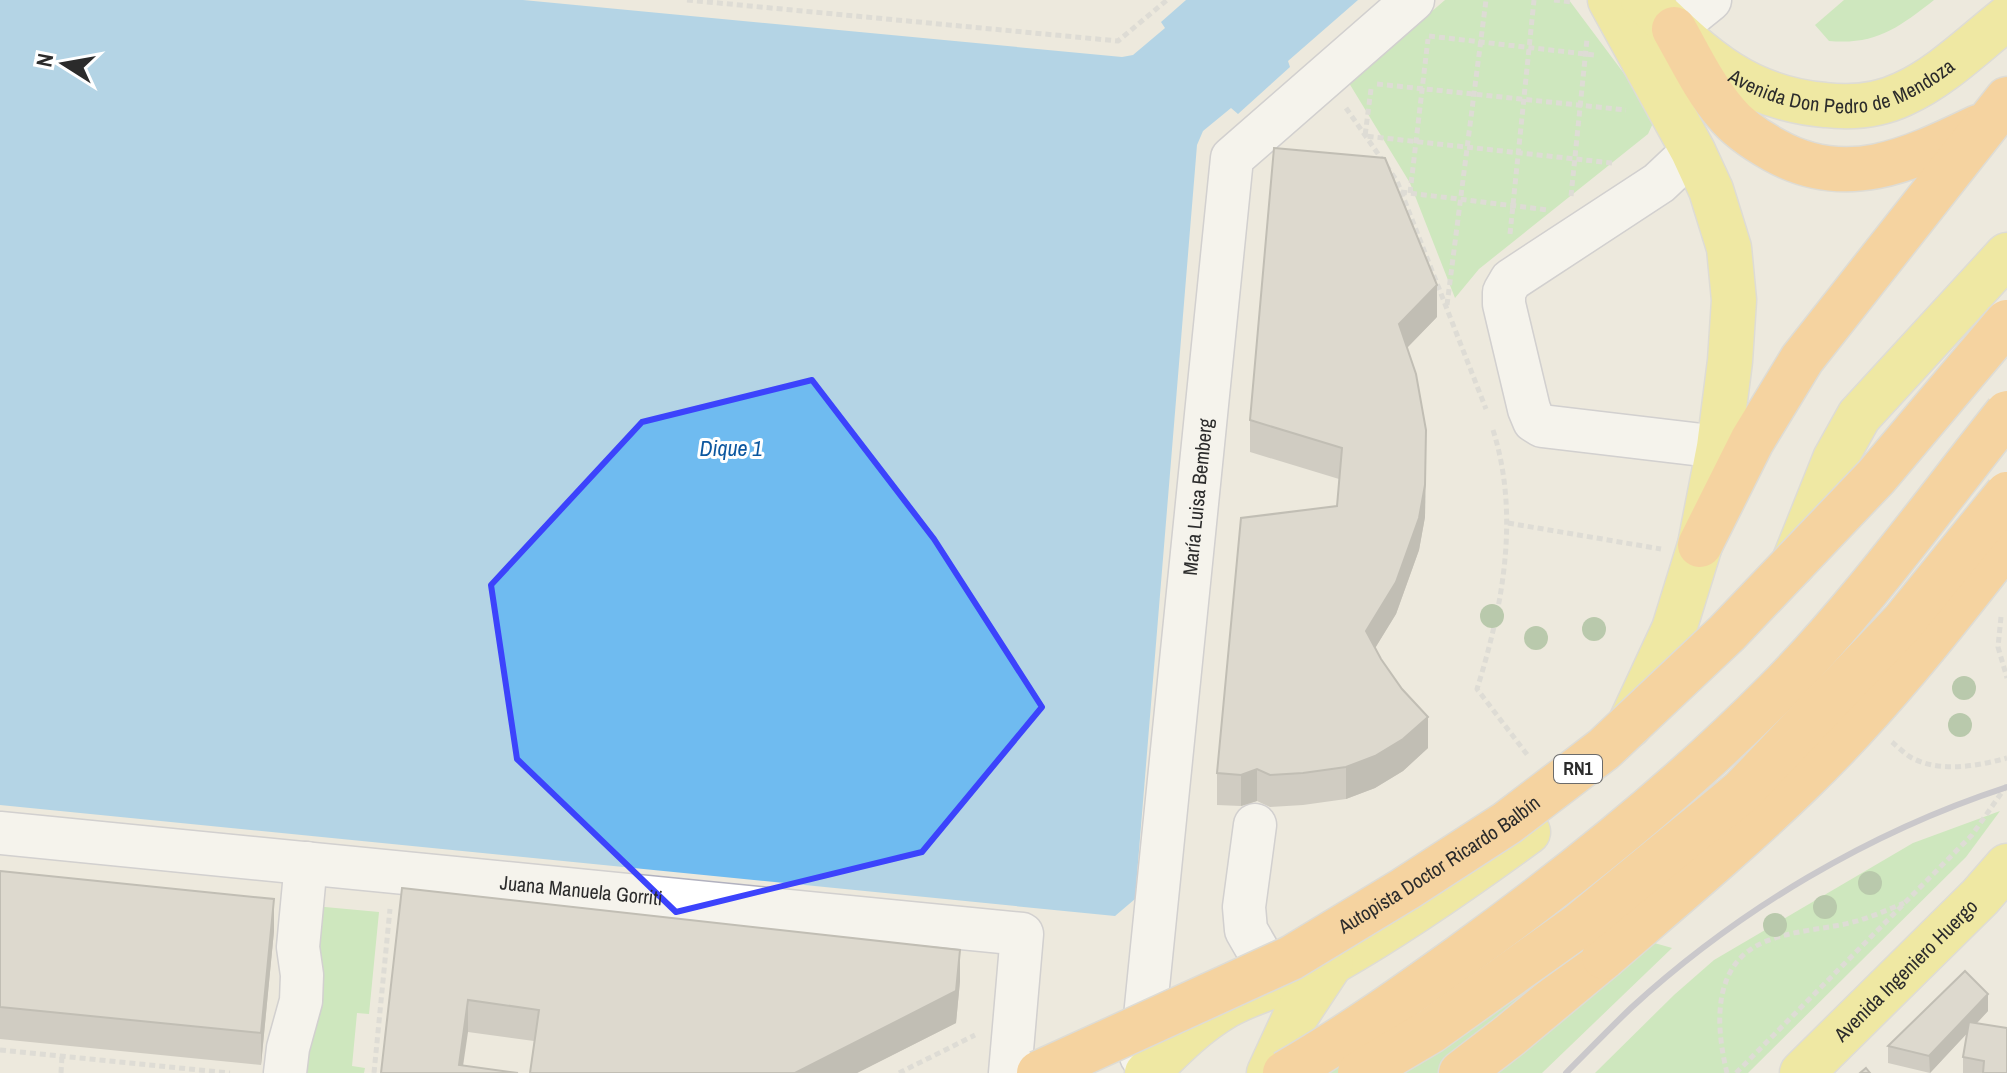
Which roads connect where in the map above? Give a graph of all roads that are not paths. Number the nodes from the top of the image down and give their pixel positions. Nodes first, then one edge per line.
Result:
1 (1710, 0) edge
2 (1599, 14) edge
3 (1658, 15) edge
4 (2007, 18) edge
5 (1424, 20) edge
6 (1997, 111) edge
7 (1693, 151) junction
8 (2007, 255) edge
9 (1989, 286) edge
10 (2007, 322) edge
11 (2007, 413) edge
12 (1719, 447) junction
13 (2007, 494) edge
14 (2007, 543) edge
15 (1700, 545) junction
16 (1614, 757) junction
17 (1255, 825) dead end
18 (0, 833) edge
19 (306, 863) junction
20 (2007, 866) edge
21 (1331, 963) junction
22 (1277, 984) junction
23 (285, 1073) edge
24 (1010, 1073) edge
25 (1039, 1073) edge
26 (1139, 1073) edge
27 (1147, 1073) edge
28 (1269, 1073) edge
29 (1285, 1073) edge
30 (1360, 1073) edge
31 (1461, 1073) edge
32 (1802, 1073) edge

1 - 3 street
2 - 7 main road
3 - 4 main road, Avenida Don Pedro de Mendoza
3 - 6 highway
5 - 26 street, María Luisa Bemberg
6 - 15 highway
7 - 12 main road
7 - 12 street
8 - 9 main road
9 - 16 main road
10 - 25 highway, Autopista Doctor Ricardo Balbín / RN1, bridge
11 - 29 highway, bridge
12 - 15 main road
13 - 30 highway, bridge
14 - 31 highway, bridge
15 - 16 main road
16 - 21 main road
17 - 22 street
18 - 19 street, Juana Manuela Gorriti
19 - 23 street
19 - 24 street, Juana Manuela Gorriti
20 - 32 main road, Avenida Ingeniero Huergo
21 - 22 main road
21 - 28 main road
22 - 27 main road

